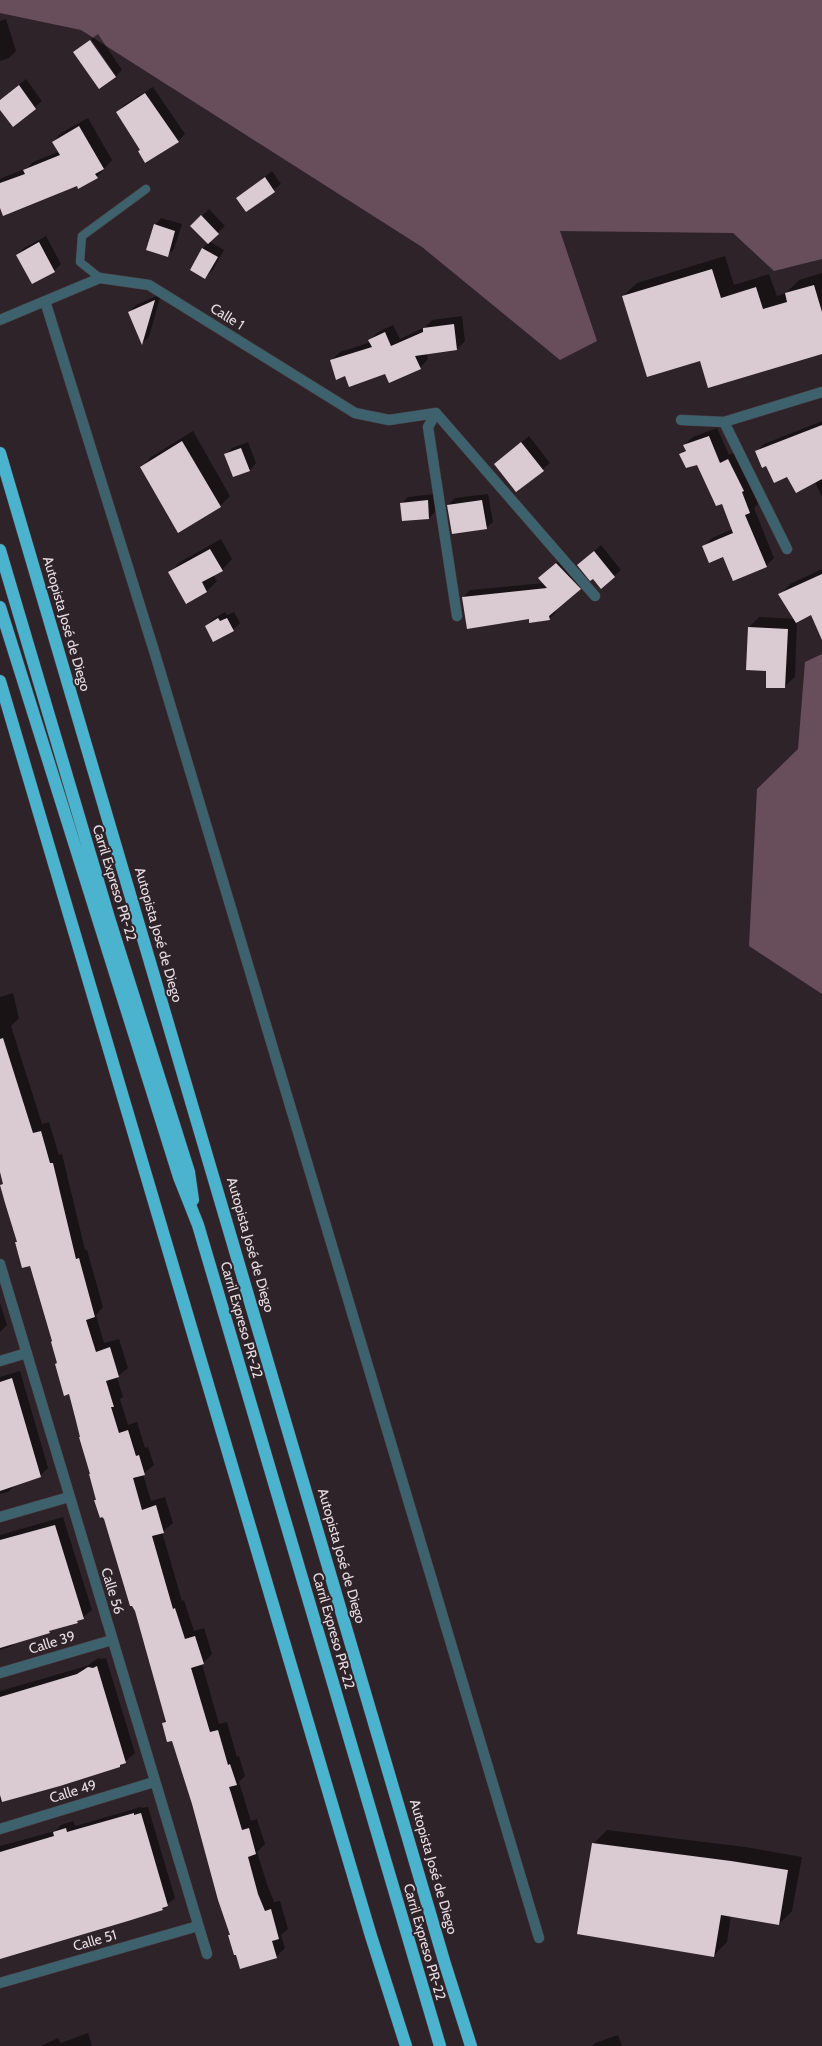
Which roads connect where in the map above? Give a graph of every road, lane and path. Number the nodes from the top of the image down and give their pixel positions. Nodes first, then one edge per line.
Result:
1 (146, 189) dead end
2 (100, 278) junction
3 (45, 301) junction
4 (0, 320) edge
5 (822, 392) edge
6 (436, 413) junction
7 (681, 420) dead end
8 (724, 422) junction
9 (0, 453) edge
10 (786, 549) dead end
11 (0, 550) edge
12 (595, 596) dead end
13 (0, 606) edge
14 (457, 616) dead end
15 (0, 681) edge
16 (198, 1225) junction
17 (0, 1264) edge
18 (27, 1353) junction
19 (0, 1361) edge
20 (69, 1497) junction
21 (0, 1517) edge
22 (112, 1640) junction
23 (0, 1673) edge
24 (154, 1782) junction
25 (0, 1829) edge
26 (198, 1926) junction
27 (539, 1938) dead end
28 (206, 1954) dead end
29 (0, 1983) edge
30 (406, 2046) edge
31 (440, 2046) edge
32 (471, 2046) edge

1 - 2 lane
2 - 3 street
2 - 6 street, Calle 1
3 - 4 street
3 - 27 street
5 - 8 street
6 - 12 street
6 - 14 street
7 - 8 street
8 - 10 street
9 - 32 highway, Autopista José de Diego
11 - 16 highway, Carril Expreso PR-22
13 - 16 highway, Carril Expreso PR-22
15 - 30 highway
16 - 31 highway, Carril Expreso PR-22
17 - 18 street, Calle 56
18 - 19 street
18 - 20 street, Calle 56
20 - 21 street
20 - 22 street, Calle 56
22 - 23 street, Calle 39
22 - 24 street, Calle 56
24 - 25 street, Calle 49
24 - 26 street, Calle 56
26 - 28 street, Calle 56
26 - 29 street, Calle 51

